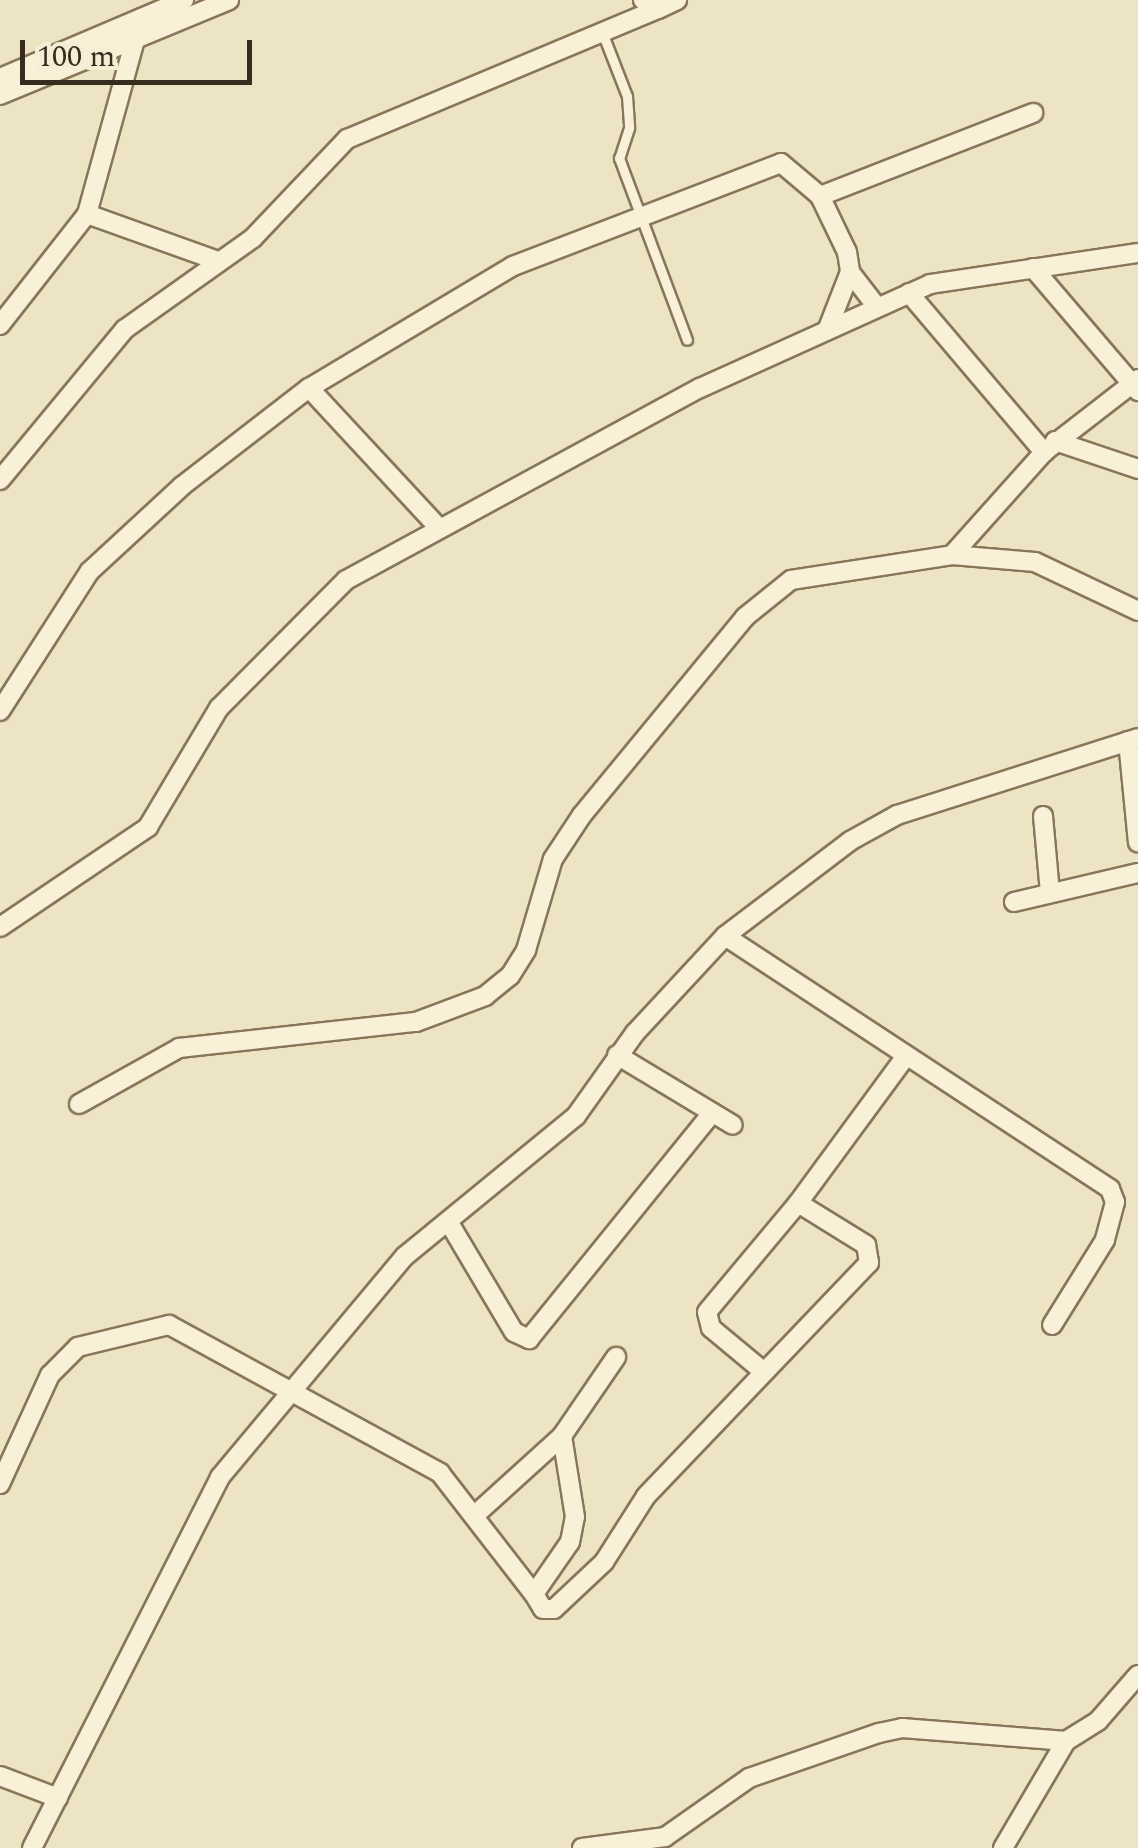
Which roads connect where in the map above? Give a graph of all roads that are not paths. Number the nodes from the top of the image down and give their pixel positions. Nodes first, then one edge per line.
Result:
1 (184, 0) edge
2 (228, 0) edge
3 (677, 0) edge
4 (651, 4) edge
5 (142, 18) junction
6 (600, 30) junction
7 (135, 42) junction
8 (0, 78) edge
9 (0, 95) edge
10 (1032, 113) dead end
11 (820, 196) junction
12 (638, 213) junction
13 (87, 214) junction
14 (1138, 253) edge
15 (218, 262) junction
16 (1033, 268) junction
17 (850, 272) junction
18 (909, 293) junction
19 (877, 307) junction
20 (0, 326) edge
21 (828, 328) junction
22 (687, 340) dead end
23 (1136, 385) edge
24 (309, 388) junction
25 (1049, 446) junction
26 (1138, 469) edge
27 (0, 480) edge
28 (438, 527) junction
29 (952, 555) junction
30 (1115, 597) junction
31 (1138, 599) edge
32 (1138, 611) edge
33 (0, 711) edge
34 (1133, 740) edge
35 (1043, 816) dead end
36 (1138, 843) edge
37 (1138, 874) edge
38 (1050, 892) junction
39 (1014, 902) dead end
40 (0, 927) edge
41 (725, 936) junction
42 (617, 1055) junction
43 (906, 1056) junction
44 (79, 1104) dead end
45 (712, 1113) junction
46 (733, 1125) dead end
47 (798, 1204) junction
48 (448, 1220) junction
49 (1052, 1326) dead end
50 (616, 1358) dead end
51 (764, 1372) junction
52 (292, 1390) junction
53 (562, 1436) junction
54 (0, 1484) edge
55 (475, 1515) junction
56 (534, 1594) junction
57 (1138, 1675) edge
58 (1066, 1741) junction
59 (0, 1776) edge
60 (58, 1798) junction
61 (32, 1848) edge
62 (582, 1848) edge
63 (1003, 1848) edge

1 - 5 street
2 - 7 street
3 - 4 street
4 - 6 street
5 - 7 street
5 - 8 street
6 - 12 lane
6 - 15 street
7 - 9 street
7 - 13 street
10 - 11 street
11 - 12 street
11 - 17 street
12 - 22 lane
12 - 24 street
13 - 15 street
13 - 20 street
14 - 16 street
15 - 27 street
16 - 18 street
16 - 23 street
17 - 19 street
17 - 21 street
18 - 19 street
18 - 25 street
19 - 21 street
21 - 28 street
23 - 25 street
24 - 28 street
24 - 33 street
25 - 26 street
25 - 29 street
28 - 40 street
29 - 30 street
29 - 44 street
30 - 31 street
30 - 32 street
34 - 36 street
34 - 41 street
35 - 38 street
37 - 38 street
38 - 39 street
41 - 42 street
41 - 43 street
42 - 45 street
42 - 48 street
43 - 47 street
43 - 49 street
45 - 46 street
45 - 48 street
47 - 51 street
47 - 51 street
48 - 52 street
50 - 53 street
51 - 56 street
52 - 54 street
52 - 55 street
52 - 60 street
53 - 55 street
53 - 56 street
55 - 56 street
57 - 58 street
58 - 62 street
58 - 63 street
59 - 60 street
60 - 61 street

